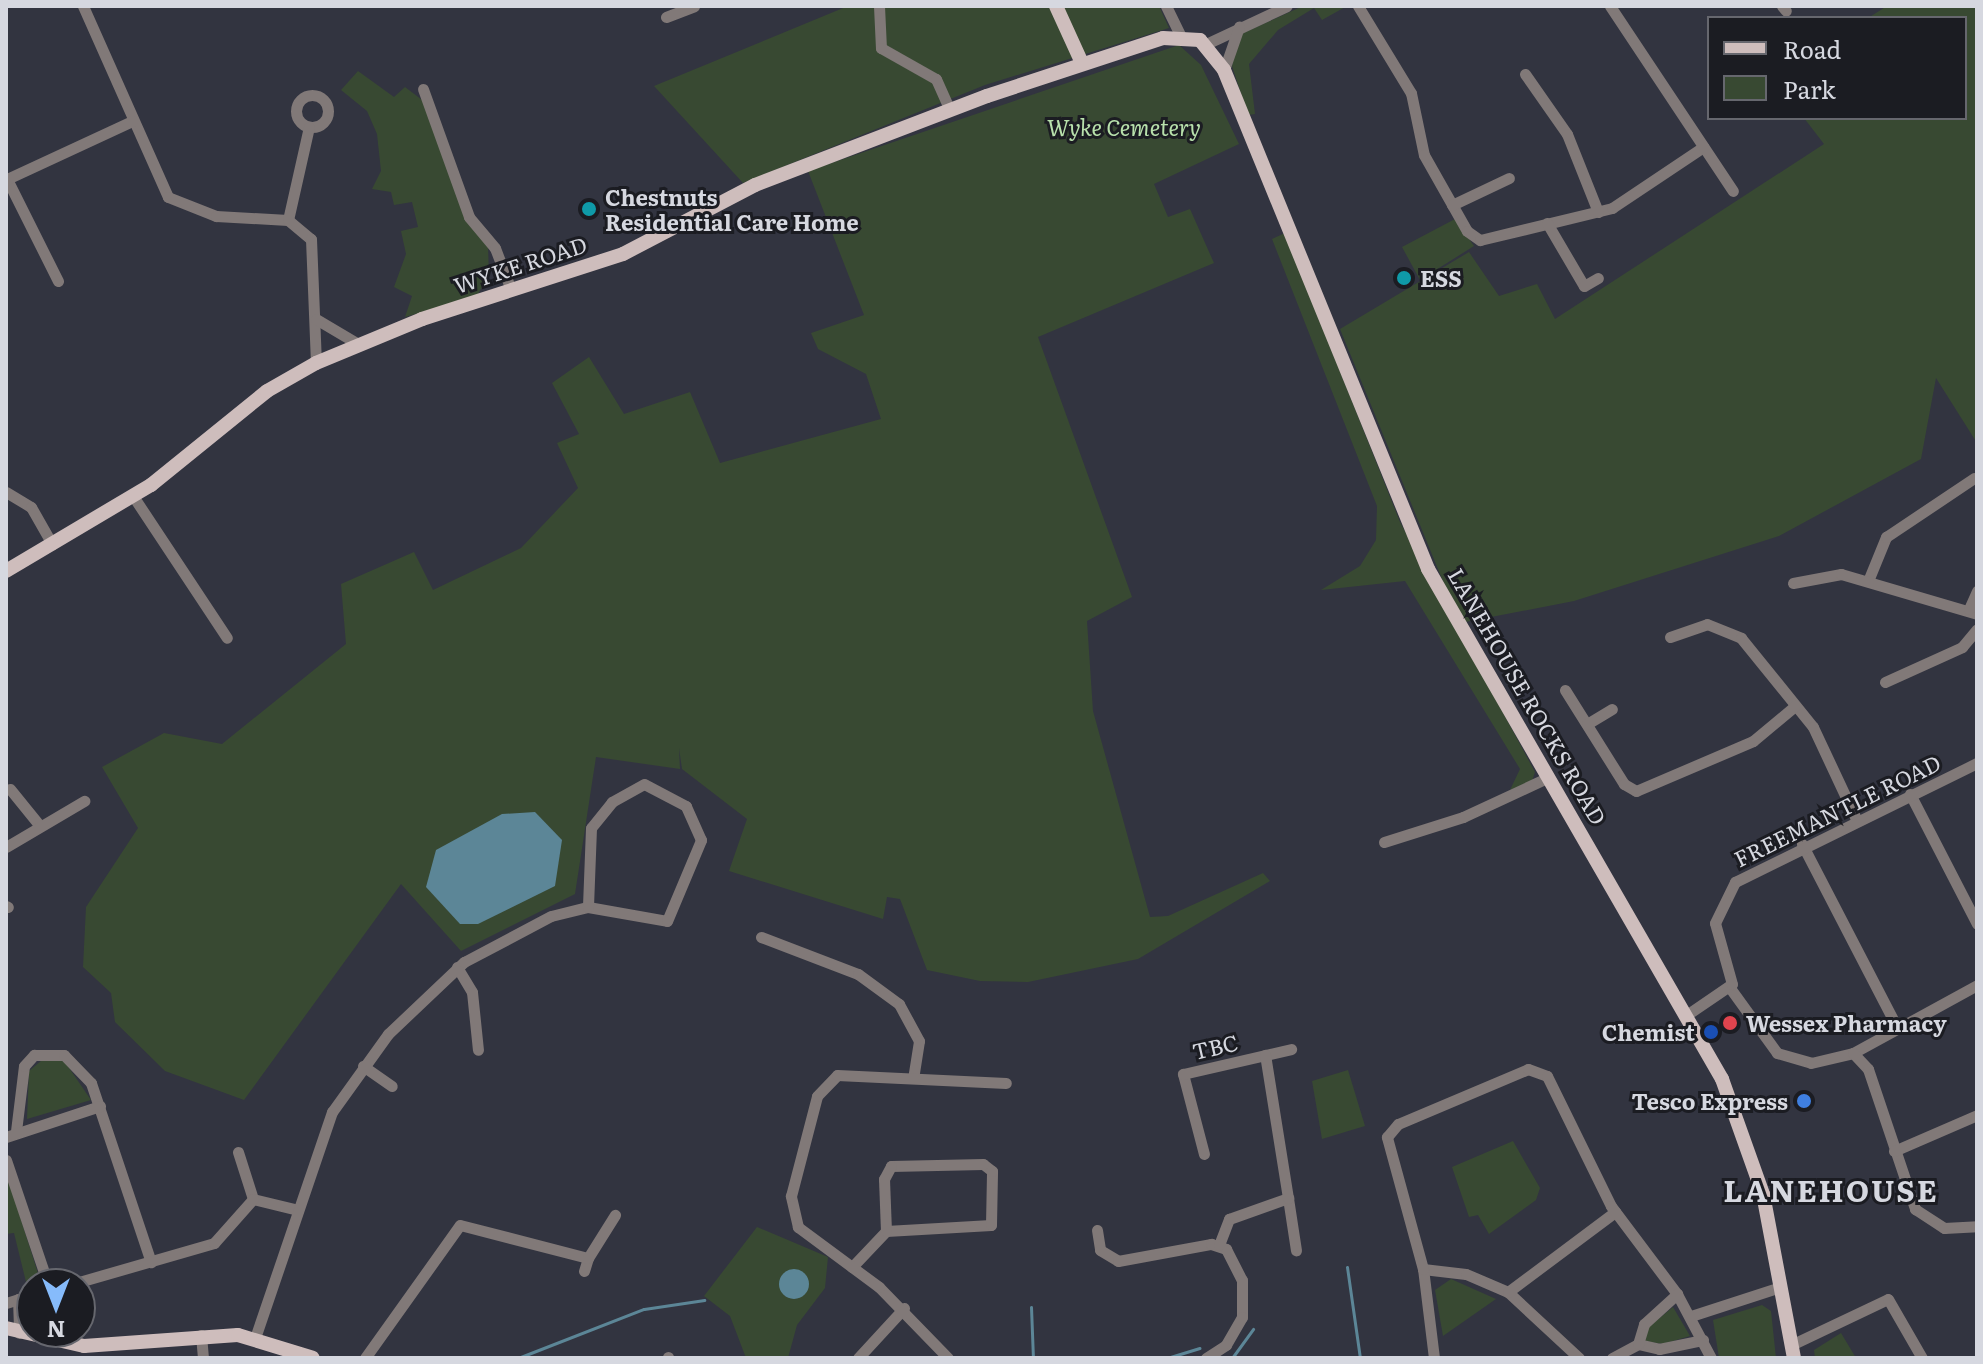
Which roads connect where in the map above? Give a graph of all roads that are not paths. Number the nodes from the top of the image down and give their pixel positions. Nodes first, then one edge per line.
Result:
1 (83, 6) edge
2 (694, 6) edge
3 (879, 6) edge
4 (1056, 6) edge
5 (1166, 6) edge
6 (1287, 6) edge
7 (1358, 6) edge
8 (1610, 6) edge
9 (666, 17) dead end
10 (1243, 25) junction
11 (1180, 35) junction
12 (1206, 44) junction
13 (1082, 63) junction
14 (1224, 70) junction
15 (1525, 74) dead end
16 (423, 89) dead end
17 (950, 110) junction
18 (132, 121) junction
19 (309, 127) dead end
20 (1703, 147) junction
21 (1509, 178) dead end
22 (7, 179) edge
23 (1733, 191) dead end
24 (1452, 205) junction
25 (1598, 212) junction
26 (288, 220) junction
27 (1547, 223) junction
28 (1598, 278) dead end
29 (58, 281) dead end
30 (511, 290) junction
31 (316, 319) junction
32 (360, 345) junction
33 (316, 363) junction
34 (1974, 478) dead end
35 (6, 492) edge
36 (133, 496) junction
37 (52, 544) junction
38 (6, 571) edge
39 (1868, 581) junction
40 (1793, 583) dead end
41 (1977, 591) edge
42 (1973, 612) edge
43 (1977, 629) edge
44 (1670, 637) dead end
45 (227, 638) dead end
46 (1885, 682) dead end
47 (1565, 690) dead end
48 (1795, 706) junction
49 (1612, 709) dead end
50 (1587, 724) junction
51 (1977, 763) edge
52 (1547, 778) junction
53 (10, 789) dead end
54 (1910, 794) junction
55 (84, 801) dead end
56 (1856, 819) junction
57 (40, 826) junction
58 (1384, 842) dead end
59 (1802, 844) junction
60 (6, 847) edge
61 (588, 907) junction
62 (1977, 924) edge
63 (761, 937) dead end
64 (457, 967) junction
65 (1977, 985) edge
66 (1730, 988) junction
67 (1688, 1014) junction
68 (1896, 1025) junction
69 (1291, 1049) dead end
70 (478, 1050) dead end
71 (1853, 1053) junction
72 (1265, 1055) junction
73 (363, 1066) junction
74 (913, 1078) junction
75 (1006, 1083) dead end
76 (392, 1086) dead end
77 (100, 1106) junction
78 (1977, 1115) edge
79 (11, 1134) edge
80 (1894, 1151) junction
81 (238, 1152) dead end
82 (1204, 1154) dead end
83 (6, 1160) edge
84 (1288, 1198) junction
85 (253, 1199) junction
86 (298, 1210) junction
87 (1615, 1212) junction
88 (615, 1215) dead end
89 (1977, 1226) edge
90 (1097, 1230) dead end
91 (886, 1231) junction
92 (1219, 1245) junction
93 (1296, 1250) dead end
94 (588, 1258) junction
95 (151, 1262) junction
96 (852, 1267) junction
97 (43, 1268) edge
98 (1423, 1269) junction
99 (584, 1271) dead end
100 (96, 1277) edge
101 (1780, 1287) junction
102 (1508, 1292) junction
103 (1677, 1294) junction
104 (12, 1301) edge
105 (904, 1308) junction
106 (1691, 1316) junction
107 (12, 1331) edge
108 (201, 1335) junction
109 (255, 1338) junction
110 (1703, 1340) junction
111 (1638, 1344) junction
112 (1793, 1352) edge
113 (203, 1358) edge
114 (313, 1358) edge
115 (365, 1358) edge
116 (858, 1358) edge
117 (948, 1358) edge
118 (1206, 1358) edge
119 (1434, 1358) edge
120 (1579, 1358) edge
121 (1612, 1358) edge
122 (1711, 1358) edge
123 (1922, 1358) edge

1 - 18 street
2 - 9 street
3 - 17 street
4 - 13 main road
5 - 11 street
6 - 10 street
7 - 24 street
8 - 20 street
10 - 12 street
10 - 14 street
11 - 12 main road
11 - 13 main road
12 - 14 main road, LANEHOUSE ROCKS ROAD
13 - 17 main road, WYKE ROAD
14 - 52 main road, LANEHOUSE ROCKS ROAD
15 - 25 street
16 - 30 street
17 - 30 main road, WYKE ROAD
18 - 22 street
18 - 26 street
19 - 26 street
20 - 23 street
20 - 25 street
21 - 24 street
22 - 29 street
24 - 27 street
25 - 27 street
26 - 31 street
27 - 28 street
30 - 32 main road, WYKE ROAD
31 - 32 street
31 - 33 street
32 - 33 main road, WYKE ROAD
33 - 36 main road, WYKE ROAD
34 - 39 street
35 - 37 street
36 - 37 main road, WYKE ROAD
36 - 45 street
37 - 38 main road, WYKE ROAD
39 - 40 street
39 - 42 street
41 - 42 street
43 - 46 street
44 - 48 street
47 - 50 street
48 - 50 street
48 - 56 street
49 - 50 street
51 - 54 street, FREEMANTLE ROAD
52 - 58 street
52 - 67 main road, LANEHOUSE ROCKS ROAD
53 - 57 street
54 - 56 street, FREEMANTLE ROAD
54 - 62 street
55 - 57 street
56 - 59 street, FREEMANTLE ROAD
57 - 60 street
59 - 66 street, FREEMANTLE ROAD
59 - 68 street
61 - 61 street
61 - 64 street
63 - 74 street
64 - 70 street
64 - 73 street
65 - 68 street
66 - 67 street
66 - 71 street
67 - 101 main road, LANEHOUSE ROCKS ROAD
68 - 71 street
69 - 72 street, TBC
71 - 80 street
72 - 82 street, TBC
72 - 84 street
73 - 76 street
73 - 86 street
74 - 75 street
74 - 96 street
77 - 79 street
77 - 79 street
77 - 95 street
78 - 80 street
80 - 89 street
81 - 85 street
83 - 97 street
84 - 92 street
84 - 93 street
85 - 86 street
85 - 95 street
86 - 109 street
87 - 98 street
87 - 102 street
87 - 103 street
88 - 94 street
90 - 92 street
91 - 91 street
91 - 96 street
92 - 118 street
94 - 99 street
94 - 115 street
95 - 100 street
96 - 105 street
98 - 102 street
98 - 119 street
101 - 106 street
101 - 112 main road, LANEHOUSE ROCKS ROAD
102 - 120 street
103 - 106 street
103 - 111 street
104 - 107 street
105 - 116 street
105 - 117 street
106 - 110 street
107 - 108 main road
108 - 109 main road
108 - 113 street
109 - 114 main road
110 - 111 street
110 - 122 street
111 - 121 street
112 - 123 street

